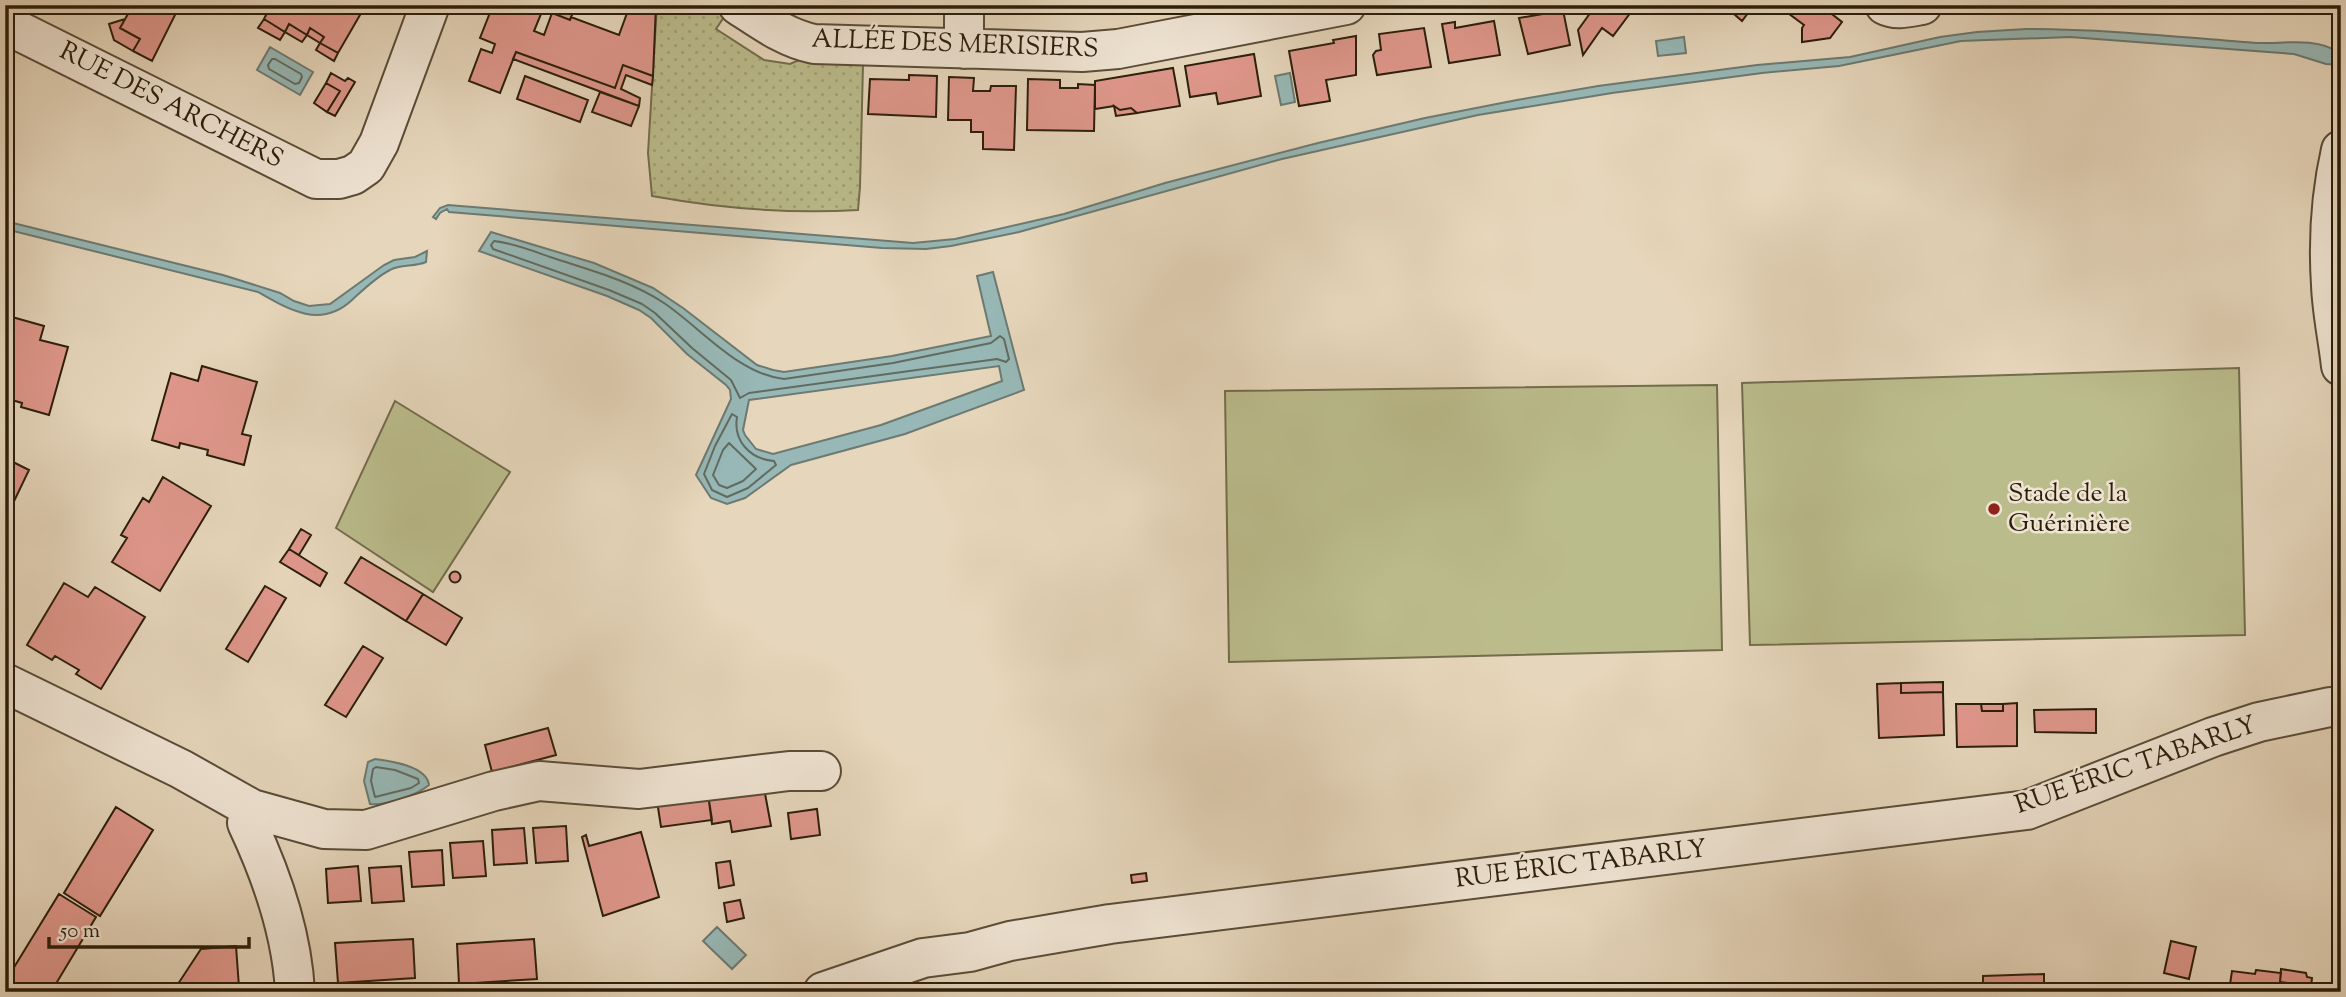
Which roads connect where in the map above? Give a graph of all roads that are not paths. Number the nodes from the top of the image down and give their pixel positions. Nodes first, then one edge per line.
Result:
1 (430, 5) edge
2 (964, 5) edge
3 (1346, 5) edge
4 (1885, 5) edge
5 (1922, 5) edge
6 (748, 8) edge
7 (1244, 15) edge
8 (5, 24) edge
9 (964, 49) junction
10 (2341, 150) edge
11 (2341, 366) edge
12 (5, 683) edge
13 (2337, 705) edge
14 (821, 771) dead end
15 (252, 809) junction
16 (295, 992) edge
17 (823, 992) edge

1 - 8 street, RUE DES ARCHERS
2 - 9 street
3 - 7 street, ALLÉE DES MERISIERS
4 - 5 street
6 - 9 street, ALLÉE DES MERISIERS
7 - 9 street, ALLÉE DES MERISIERS
10 - 11 street
12 - 15 street
13 - 17 street, RUE ÉRIC TABARLY
14 - 15 street
15 - 16 street

